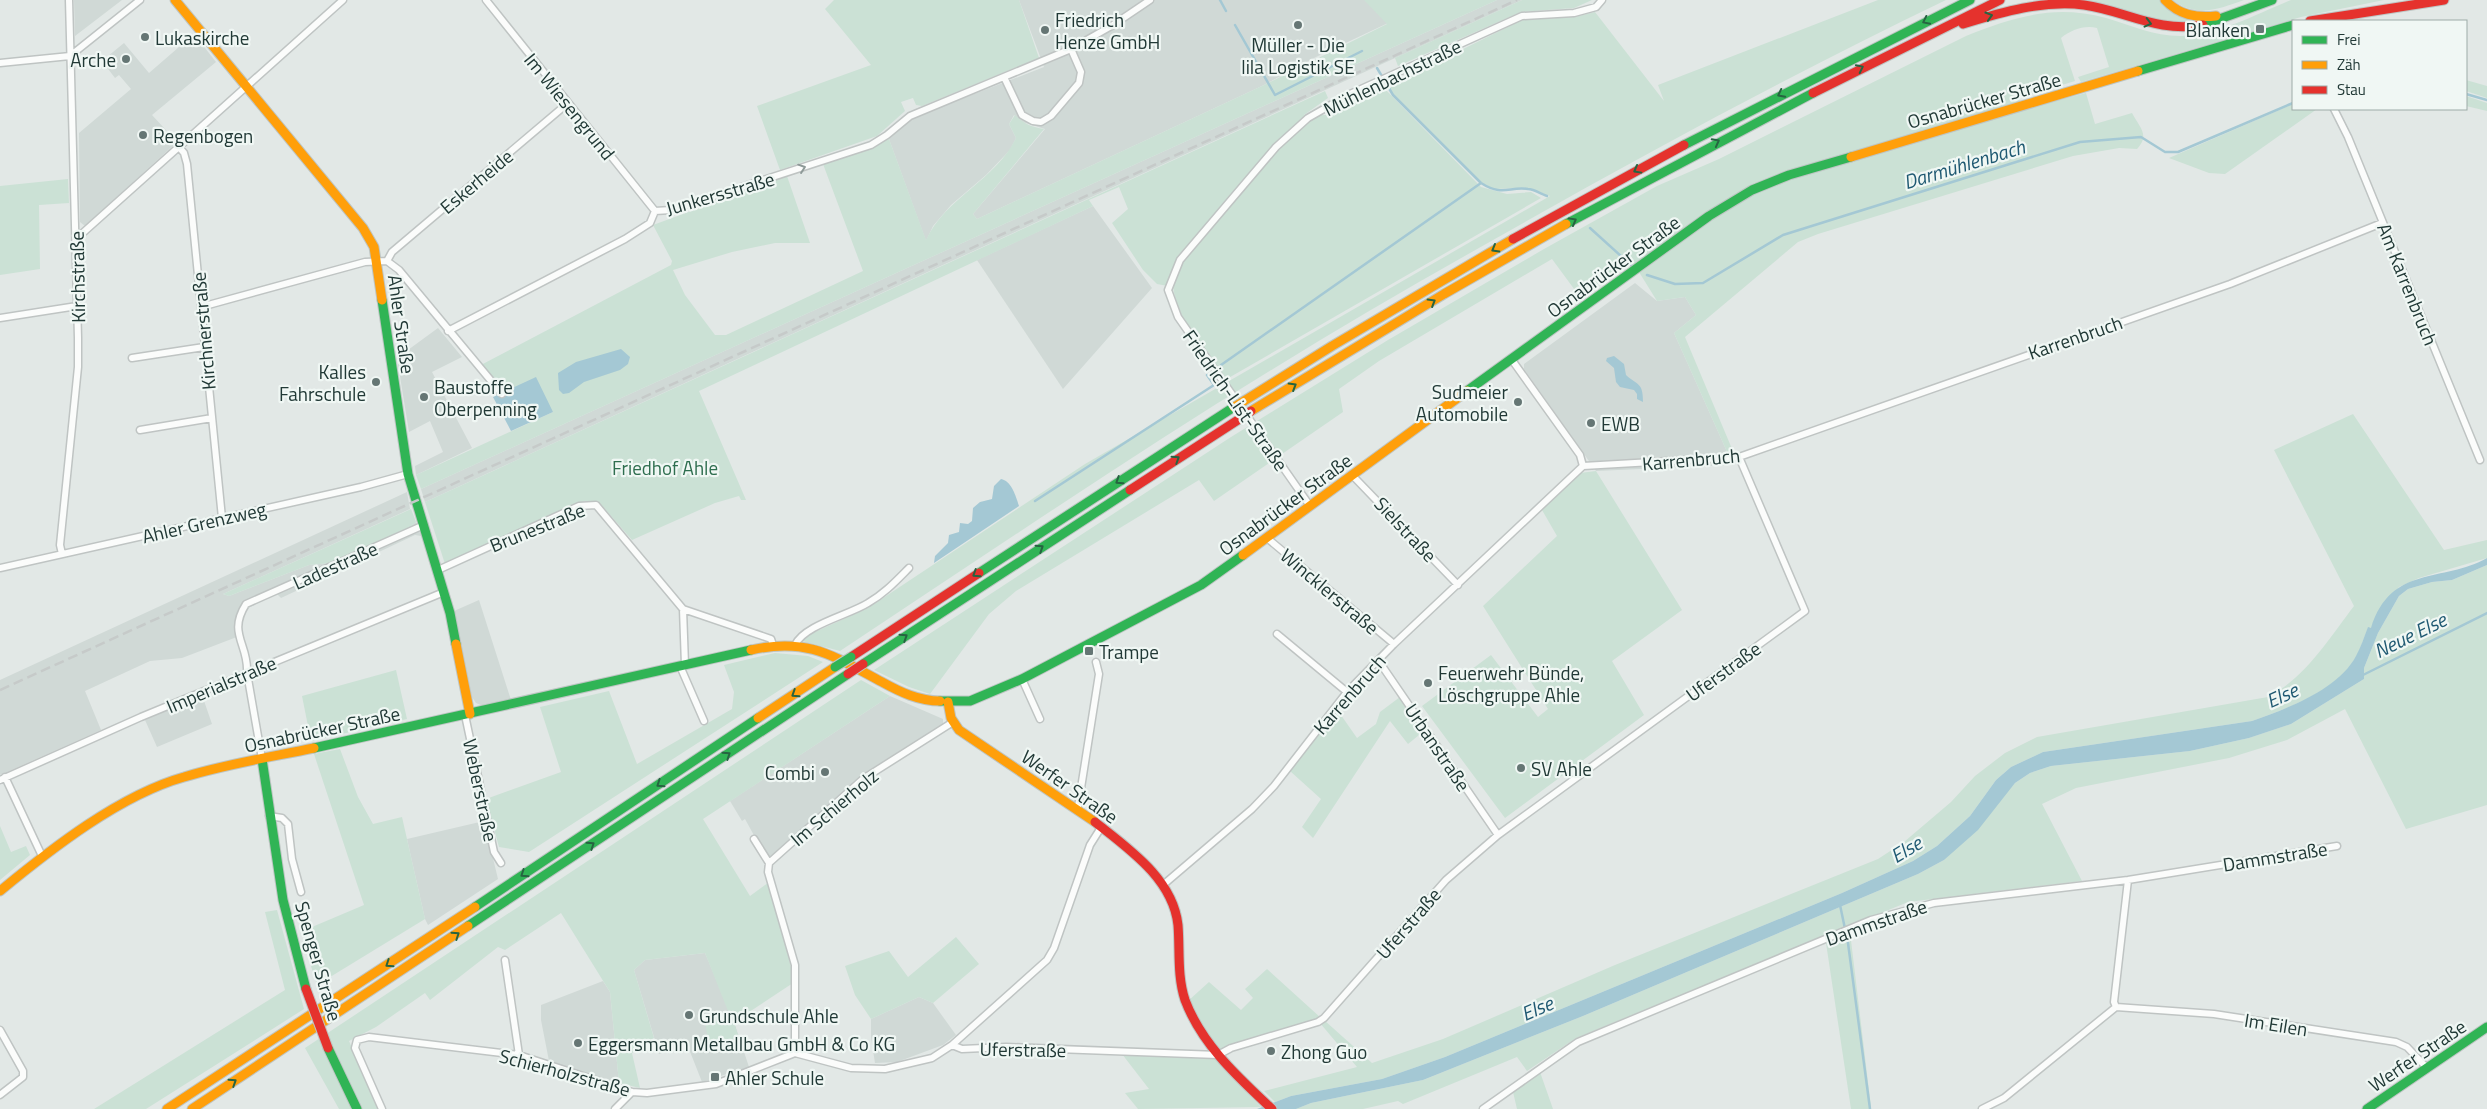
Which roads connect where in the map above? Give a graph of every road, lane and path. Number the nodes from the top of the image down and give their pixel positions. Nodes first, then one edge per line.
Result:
1 (69, 0) edge
2 (140, 0) edge
3 (175, 0) edge
4 (343, 0) edge
5 (486, 0) edge
6 (1150, 0) edge
7 (1602, 0) edge
8 (1970, 0) edge
9 (2000, 0) edge
10 (2165, 0) edge
11 (2257, 0) edge
12 (2272, 0) edge
13 (2444, 0) edge
14 (2316, 20) edge
15 (2292, 25) edge
16 (1926, 35) junction
17 (1071, 49) junction
18 (70, 56) junction
19 (0, 64) edge
20 (1004, 77) junction
21 (247, 87) junction
22 (568, 103) junction
23 (2334, 110) edge
24 (178, 147) junction
25 (655, 211) junction
26 (2382, 223) junction
27 (76, 239) junction
28 (387, 261) junction
29 (376, 262) junction
30 (1168, 290) joint
31 (77, 306) junction
32 (201, 307) junction
33 (0, 318) edge
34 (448, 331) junction
35 (204, 347) junction
36 (132, 358) dead end
37 (1512, 360) junction
38 (502, 394) dead end
39 (212, 418) junction
40 (140, 430) dead end
41 (1739, 457) junction
42 (2480, 460) dead end
43 (1583, 466) junction
44 (408, 474) junction
45 (1352, 475) junction
46 (1310, 506) junction
47 (222, 518) junction
48 (424, 525) junction
49 (1267, 538) junction
50 (62, 554) junction
51 (0, 568) edge
52 (909, 568) dead end
53 (438, 570) junction
54 (1458, 585) junction
55 (444, 592) junction
56 (246, 604) joint
57 (683, 609) junction
58 (1277, 634) dead end
59 (1394, 644) junction
60 (773, 645) junction
61 (795, 645) junction
62 (1378, 660) junction
63 (1096, 662) dead end
64 (683, 666) junction
65 (247, 673) junction
66 (1022, 679) junction
67 (1347, 692) junction
68 (948, 702) junction
69 (467, 714) junction
70 (1040, 719) dead end
71 (704, 721) dead end
72 (953, 722) junction
73 (262, 759) junction
74 (2, 779) edge
75 (1078, 807) junction
76 (269, 816) junction
77 (1102, 826) junction
78 (1498, 835) junction
79 (754, 839) dead end
80 (2337, 846) dead end
81 (42, 856) junction
82 (501, 863) dead end
83 (769, 864) junction
84 (2128, 880) junction
85 (1163, 884) junction
86 (0, 891) edge
87 (301, 892) dead end
88 (505, 960) dead end
89 (2116, 1007) junction
90 (2487, 1028) edge
91 (0, 1030) edge
92 (952, 1045) junction
93 (795, 1053) junction
94 (519, 1055) junction
95 (1218, 1055) junction
96 (2426, 1068) junction
97 (632, 1092) junction
98 (0, 1095) edge
99 (167, 1109) edge
100 (192, 1109) edge
101 (357, 1109) edge
102 (382, 1109) edge
103 (615, 1109) edge
104 (1272, 1109) edge
105 (1483, 1109) edge
106 (1982, 1109) edge
107 (2367, 1109) edge

1 - 18 street, Kirchstraße
2 - 18 street
3 - 21 main road, Ahler Straße
4 - 21 street
5 - 22 street, Im Wiesengrund
6 - 17 street, Junkersstraße
7 - 30 street, Mühlenbachstraße
8 -> 99 main road, bridge
9 - 16 main road
10 - 11 main road
16 -> 12 main road
13 - 14 main road
15 - 37 main road, Osnabrücker Straße
100 -> 16 main road, bridge
17 - 20 street, Junkersstraße
17 - 20 street
18 - 19 street
18 - 27 street, Kirchstraße
25 -> 20 street, Junkersstraße
21 - 24 street
21 - 29 main road, Ahler Straße
22 - 25 street, Im Wiesengrund
22 - 28 street, Eskerheide
23 - 26 street, Am Karrenbruch
24 - 27 street
24 - 32 street, Kirchnerstraße
25 - 34 street, Junkersstraße
26 - 41 street, Karrenbruch
26 - 42 street, Am Karrenbruch
27 - 31 street, Kirchstraße
28 - 29 street
28 - 34 street
29 - 32 street
29 - 44 main road, Ahler Straße
30 - 46 street, Friedrich-List-Straße
31 - 33 street
31 - 50 street, Kirchstraße
32 - 35 street, Kirchnerstraße
34 - 38 street
35 - 36 street
35 - 39 street, Kirchnerstraße
37 - 43 street
37 - 45 main road, Osnabrücker Straße
39 - 40 street
39 - 47 street, Kirchnerstraße
41 - 43 street, Karrenbruch
41 - 78 street, Uferstraße
43 - 54 street, Karrenbruch
44 - 47 street, Ahler Grenzweg
44 - 48 main road, Ahler Straße
45 - 46 main road, Osnabrücker Straße
45 - 54 street, Sielstraße
46 - 49 main road, Osnabrücker Straße
47 - 50 street, Ahler Grenzweg
48 - 53 main road, Ahler Straße
48 - 56 street, Ladestraße
49 - 59 street, Wincklerstraße
49 - 66 main road, Osnabrücker Straße
50 - 51 street, Ahler Grenzweg
52 - 61 street
53 - 55 main road, Ahler Straße
53 - 57 street, Brunestraße
54 - 59 street, Karrenbruch
55 - 65 street, Imperialstraße
55 - 69 main road, Ahler Straße
56 - 65 street, Spenger Straße
57 - 60 street
57 - 64 street
58 - 67 street
59 - 62 street, Karrenbruch
60 - 61 main road, Osnabrücker Straße
60 - 64 main road, Osnabrücker Straße
61 - 68 main road, Osnabrücker Straße
62 - 67 street, Karrenbruch
62 - 78 street, Urbanstraße
63 - 75 street
64 - 69 main road, Osnabrücker Straße
64 - 71 street
65 - 73 street, Spenger Straße
65 - 74 street, Imperialstraße
66 - 68 main road, Osnabrücker Straße
66 - 70 street
67 - 85 street, Karrenbruch
68 - 72 main road
69 - 73 main road, Osnabrücker Straße
69 - 82 street, Weberstraße
72 - 75 main road, Werfer Straße
72 - 83 street, Im Schierholz
73 - 76 main road, Spenger Straße
73 - 81 main road, Osnabrücker Straße
74 - 81 street
75 - 77 main road, Werfer Straße
76 - 87 street, Spenger Straße
76 - 101 main road, Spenger Straße, bridge
77 - 85 main road, Werfer Straße
77 - 92 street
78 - 95 street, Uferstraße
79 - 83 street
80 - 84 street, Dammstraße
81 - 86 main road, Osnabrücker Straße
83 - 93 street
84 - 89 street
84 - 105 street, Dammstraße
85 - 95 main road, Werfer Straße
88 - 94 street
89 - 96 street, Im Eilen
89 - 106 street
90 - 96 main road, Werfer Straße
91 - 98 street
92 - 93 street
92 - 95 street, Uferstraße
93 - 97 street, Schierholzstraße
94 - 97 street, Schierholzstraße
94 - 102 street, Schierholzstraße
95 - 104 main road, Werfer Straße
96 - 107 main road, Werfer Straße
97 - 103 street

